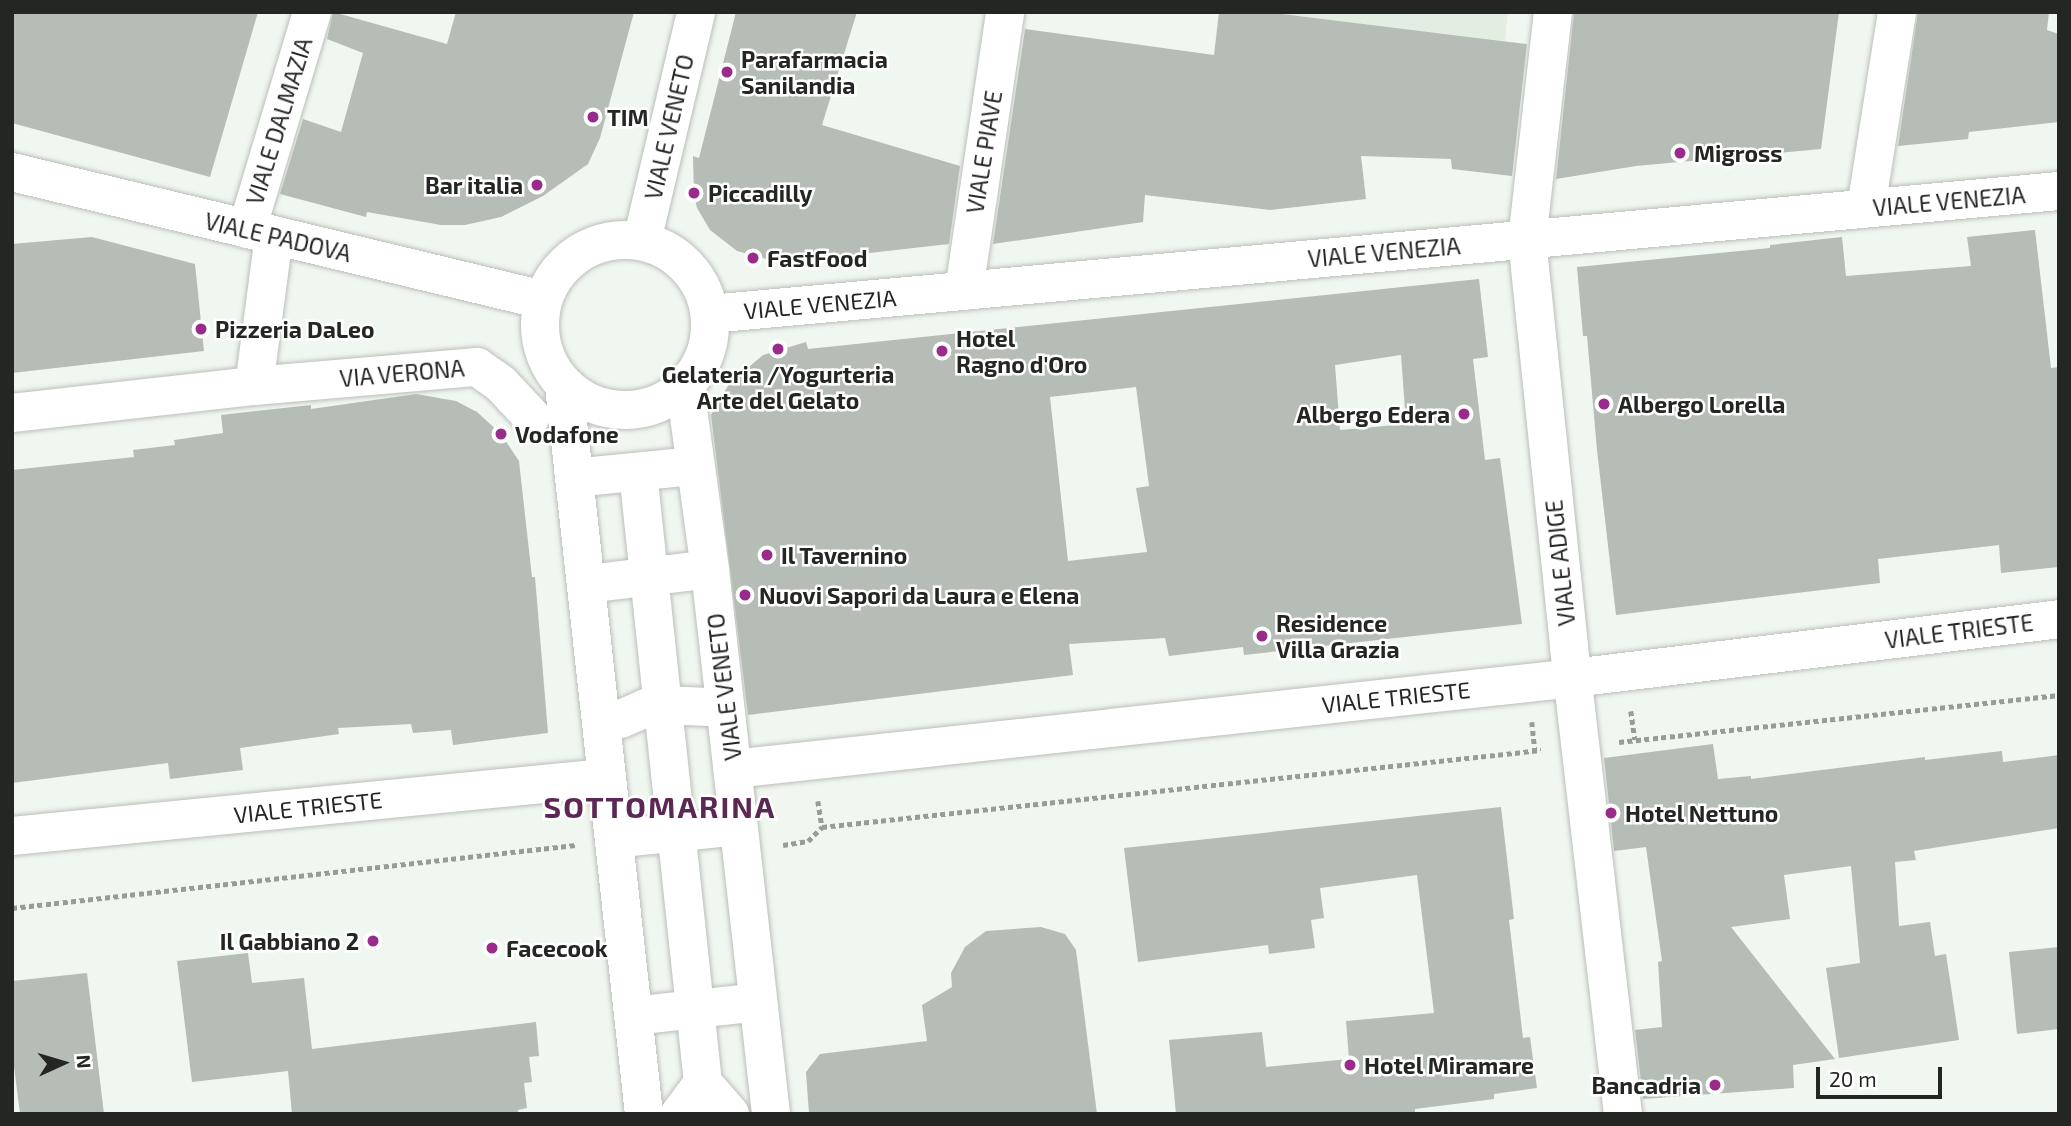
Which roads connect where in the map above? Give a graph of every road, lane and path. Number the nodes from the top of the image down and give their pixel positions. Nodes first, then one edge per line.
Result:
1 (312, 12) edge
2 (696, 12) edge
3 (1005, 12) edge
4 (1553, 12) edge
5 (1897, 12) edge
6 (12, 172) edge
7 (2059, 191) edge
8 (1866, 208) junction
9 (261, 232) junction
10 (1527, 239) junction
11 (642, 241) junction
12 (964, 291) junction
13 (543, 300) junction
14 (710, 314) junction
15 (254, 386) junction
16 (564, 386) junction
17 (685, 387) junction
18 (12, 414) edge
19 (531, 416) dead end
20 (683, 467) dead end
21 (638, 472) junction
22 (593, 476) dead end
23 (693, 572) dead end
24 (649, 577) junction
25 (604, 582) dead end
26 (2059, 620) edge
27 (1573, 678) junction
28 (2059, 695) edge
29 (663, 705) junction
30 (708, 707) dead end
31 (621, 719) dead end
32 (1611, 743) dead end
33 (1548, 749) dead end
34 (733, 769) junction
35 (605, 778) junction
36 (720, 828) dead end
37 (676, 833) junction
38 (12, 836) edge
39 (631, 837) dead end
40 (775, 843) dead end
41 (579, 844) dead end
42 (12, 908) edge
43 (742, 1004) dead end
44 (695, 1009) junction
45 (651, 1014) dead end
46 (702, 1083) junction
47 (644, 1114) edge
48 (680, 1114) edge
49 (730, 1114) edge
50 (771, 1114) edge
51 (1623, 1114) edge

1 - 9 street, VIALE DALMAZIA
2 - 11 street, VIALE VENETO
3 - 12 street, VIALE PIAVE
4 - 10 street, VIALE ADIGE
5 - 8 street
6 - 9 street, VIALE PADOVA
7 - 8 street, VIALE VENEZIA
8 - 10 street, VIALE VENEZIA
9 - 13 street, VIALE PADOVA
9 - 15 street
10 - 12 street, VIALE VENEZIA
10 - 27 street, VIALE ADIGE
11 - 13 street
11 - 14 street
12 - 14 street, VIALE VENEZIA
13 - 16 street
14 - 17 street
15 - 18 street, VIA VERONA
15 - 19 street, VIA VERONA
16 - 17 street
16 - 35 street
17 - 34 street, VIALE VENETO
20 - 21 street
21 - 22 street
21 - 24 street
23 - 24 street
24 - 25 street
24 - 29 street
26 - 27 street, VIALE TRIESTE
27 - 34 street, VIALE TRIESTE
27 - 51 street, VIALE ADIGE
28 - 32 path
29 - 30 street
29 - 31 street
29 - 37 street
33 - 40 path
34 - 50 street, VIALE VENETO
35 - 38 street, VIALE TRIESTE
35 - 47 street
36 - 37 street
37 - 39 street
37 - 44 street
41 - 42 path
43 - 44 street
44 - 45 street
44 - 46 street
46 - 48 street
46 - 49 street

